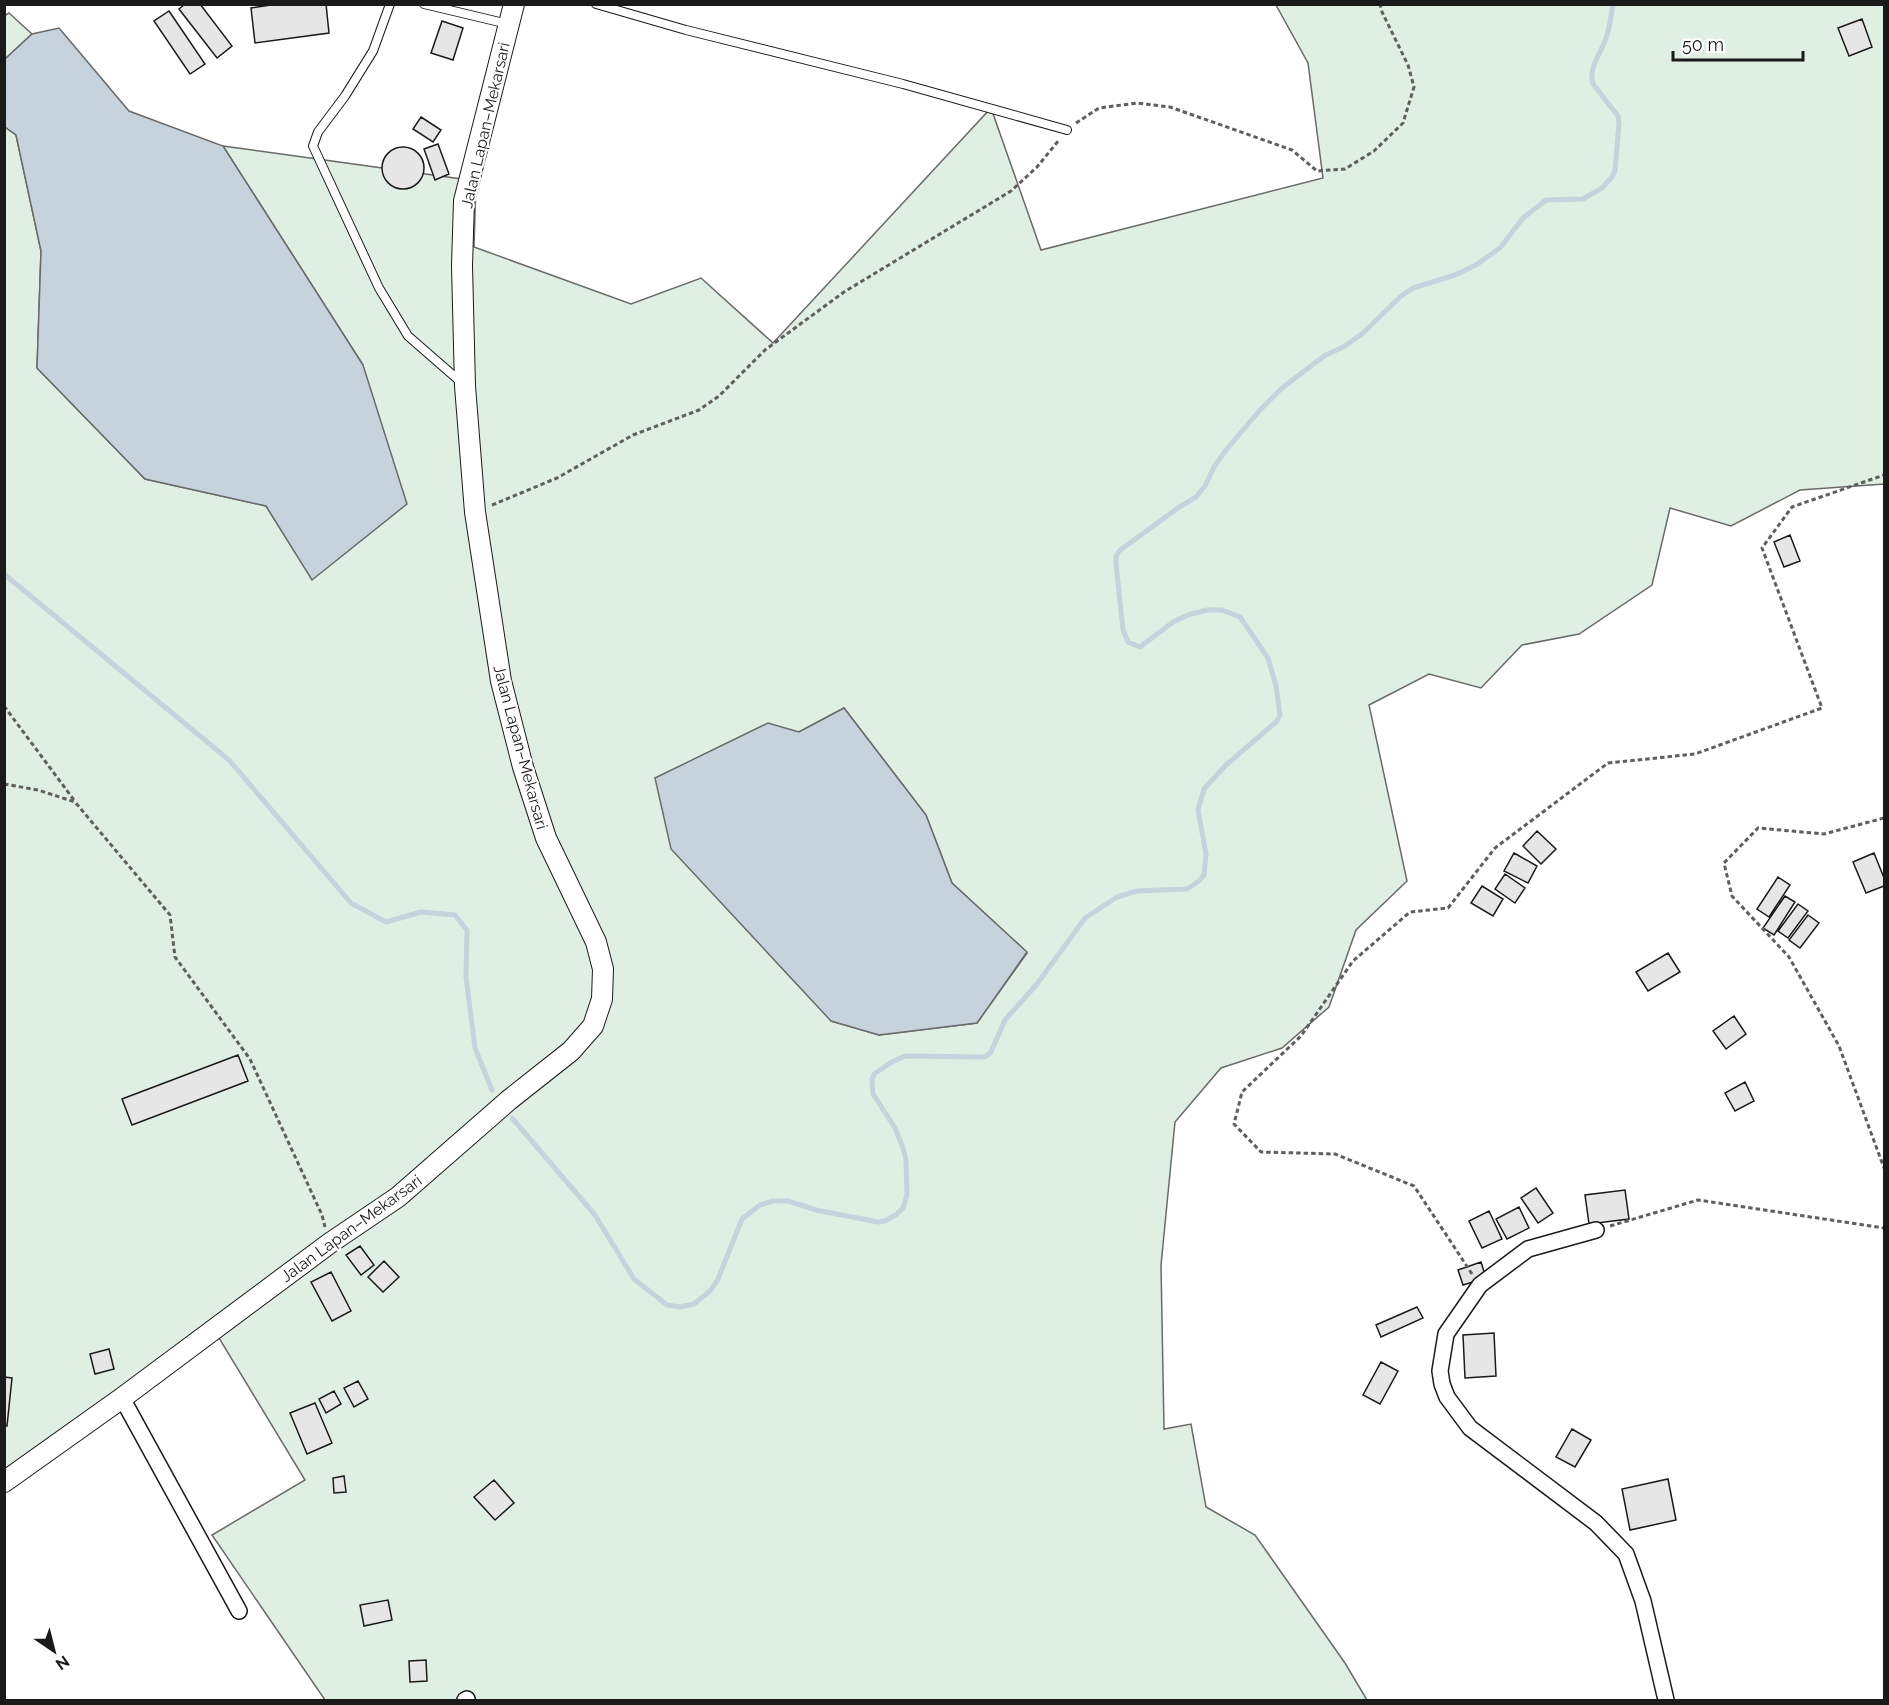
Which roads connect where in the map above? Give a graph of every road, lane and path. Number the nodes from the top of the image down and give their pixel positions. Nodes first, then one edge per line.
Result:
1 (390, 4) edge
2 (424, 4) edge
3 (514, 4) edge
4 (596, 4) edge
5 (1380, 4) edge
6 (508, 24) junction
7 (1067, 130) junction
8 (465, 386) junction
9 (1884, 475) edge
10 (476, 512) junction
11 (4, 706) edge
12 (4, 784) edge
13 (75, 802) junction
14 (1884, 818) edge
15 (1884, 1166) edge
16 (1884, 1228) edge
17 (1596, 1230) joint
18 (330, 1243) junction
19 (1480, 1285) junction
20 (122, 1398) junction
21 (4, 1482) edge
22 (239, 1611) dead end
23 (1666, 1701) edge

1 - 8 lane
2 - 6 lane
3 - 6 street, Jalan Lapan–Mekarsari
4 - 7 lane
5 - 7 path
6 - 8 street, Jalan Lapan–Mekarsari
7 - 10 path
8 - 10 street, Jalan Lapan–Mekarsari
9 - 19 path
10 - 18 street, Jalan Lapan–Mekarsari
11 - 13 path
12 - 13 path
13 - 18 path
14 - 15 path
16 - 17 path
17 - 19 street
18 - 20 street, Jalan Lapan–Mekarsari
19 - 23 street
20 - 21 street, Jalan Lapan–Mekarsari
20 - 22 street

